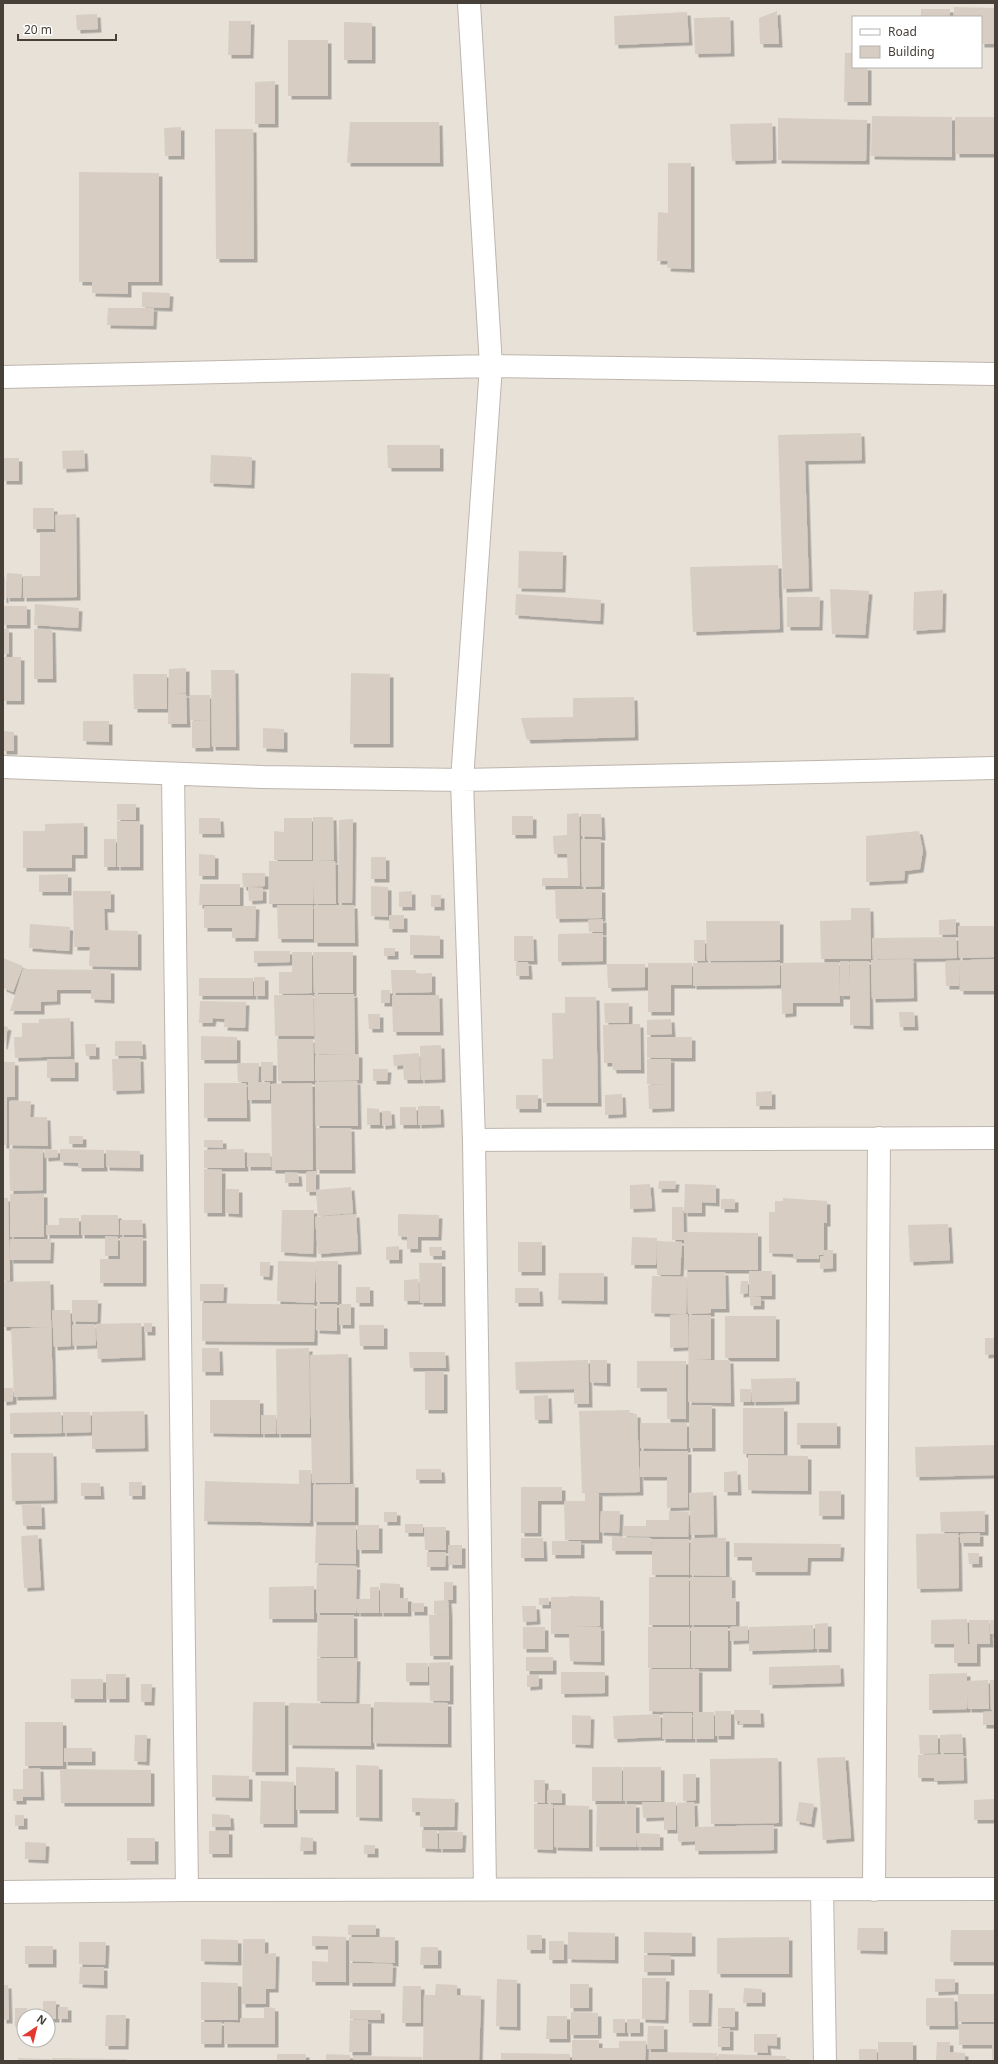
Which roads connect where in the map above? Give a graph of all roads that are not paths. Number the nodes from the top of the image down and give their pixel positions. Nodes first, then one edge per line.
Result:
1 (469, 3) edge
2 (491, 366) junction
3 (995, 374) edge
4 (3, 377) edge
5 (3, 767) edge
6 (995, 768) edge
7 (173, 774) junction
8 (462, 780) junction
9 (879, 1138) junction
10 (995, 1138) edge
11 (474, 1140) junction
12 (485, 1889) junction
13 (995, 1889) edge
14 (187, 1890) junction
15 (822, 1890) junction
16 (874, 1890) junction
17 (3, 1892) edge
18 (825, 2061) edge

1 - 2 street
2 - 3 street
2 - 4 street
2 - 8 street
5 - 7 street
6 - 8 street
7 - 8 street
7 - 14 street
8 - 11 street
9 - 10 street
9 - 11 street
9 - 16 street
11 - 12 street
12 - 14 street
12 - 15 street
13 - 16 street
14 - 17 street
15 - 16 street
15 - 18 street

